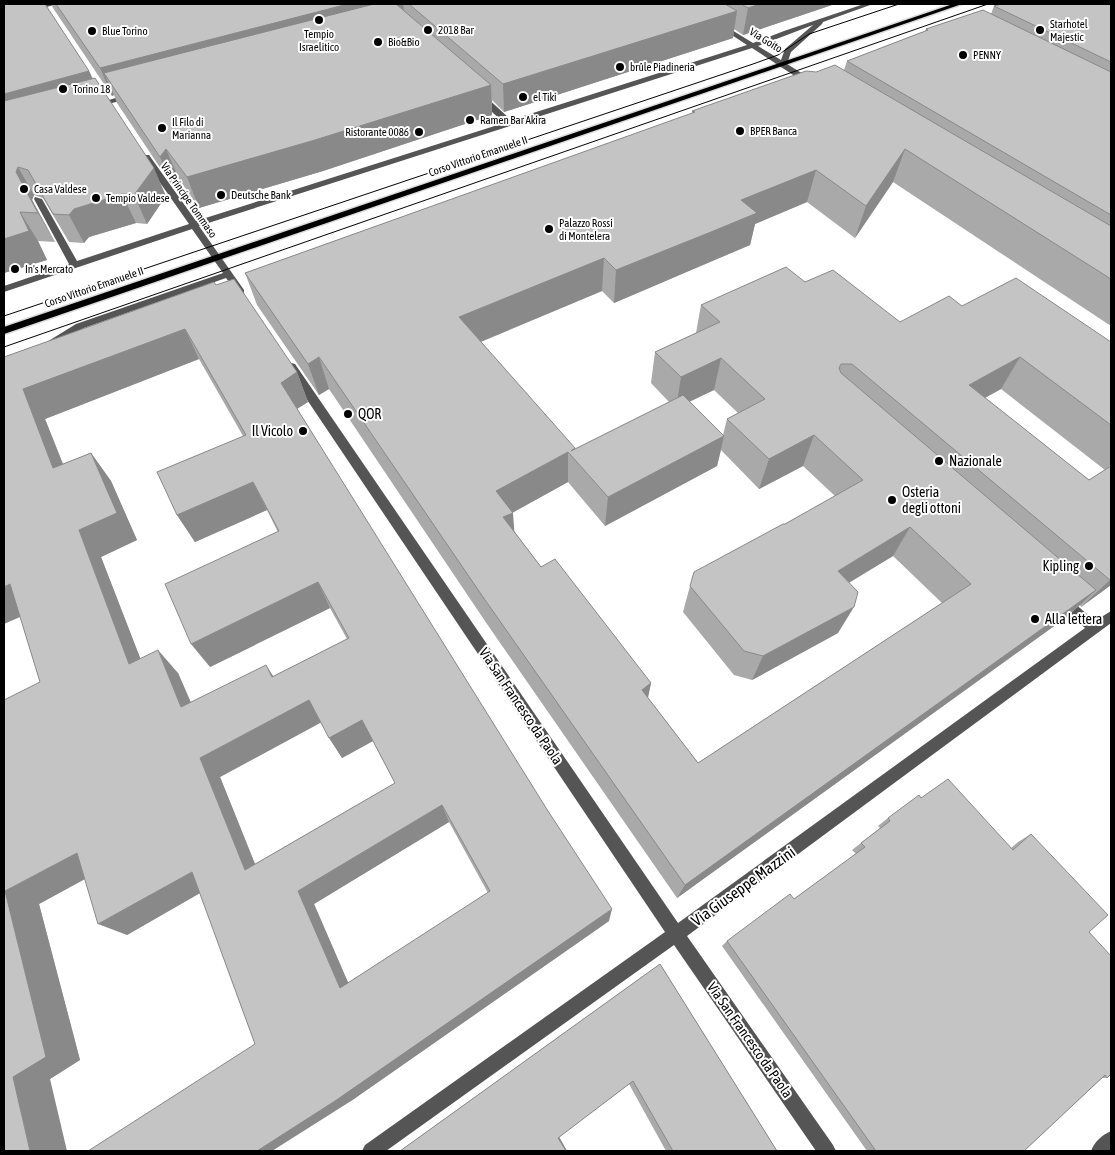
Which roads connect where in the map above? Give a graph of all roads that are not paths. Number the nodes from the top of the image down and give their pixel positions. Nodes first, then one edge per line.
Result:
1 (55, 4) edge
2 (870, 4) edge
3 (960, 4) edge
4 (47, 8) edge
5 (4, 16) edge
6 (709, 18) edge
7 (823, 20) junction
8 (754, 46) junction
9 (783, 64) junction
10 (800, 88) edge
11 (473, 90) edge
12 (137, 94) edge
13 (106, 98) junction
14 (85, 108) edge
15 (114, 110) edge
16 (510, 124) junction
17 (142, 151) edge
18 (38, 199) edge
19 (192, 226) junction
20 (217, 258) junction
21 (74, 266) junction
22 (233, 283) junction
23 (4, 289) edge
24 (248, 302) edge
25 (4, 331) edge
26 (73, 344) edge
27 (284, 356) edge
28 (1052, 592) edge
29 (1111, 616) edge
30 (1094, 628) junction
31 (677, 933) junction
32 (1111, 1140) edge
33 (371, 1151) edge
34 (827, 1151) edge
35 (1100, 1151) edge

1 - 4 street
2 - 7 street, Corso Vittorio Emanuele II
3 - 9 main road, Corso Vittorio Emanuele II
4 - 5 street
6 - 8 street, Via Goito
7 - 8 street, Corso Vittorio Emanuele II
7 - 9 street
8 - 9 street, Via Goito
8 - 16 street, Corso Vittorio Emanuele II
9 - 10 street, Via Goito
9 - 20 main road, Corso Vittorio Emanuele II
11 - 16 street
12 - 13 street
13 - 14 street
13 - 15 street
16 - 19 street, Corso Vittorio Emanuele II
17 - 19 street, Via Principe Tommaso
18 - 21 street
19 - 20 street, Via Principe Tommaso
19 - 21 street, Corso Vittorio Emanuele II
20 - 22 street
20 - 25 main road, Corso Vittorio Emanuele II
21 - 23 street, Corso Vittorio Emanuele II
22 - 24 street
22 - 26 street
27 - 31 street, Via San Francesco da Paola
28 - 30 street
29 - 30 street, Via Giuseppe Mazzini
30 - 31 street, Via Giuseppe Mazzini
31 - 33 street, Via Giuseppe Mazzini
31 - 34 street, Via San Francesco da Paola
32 - 35 street

